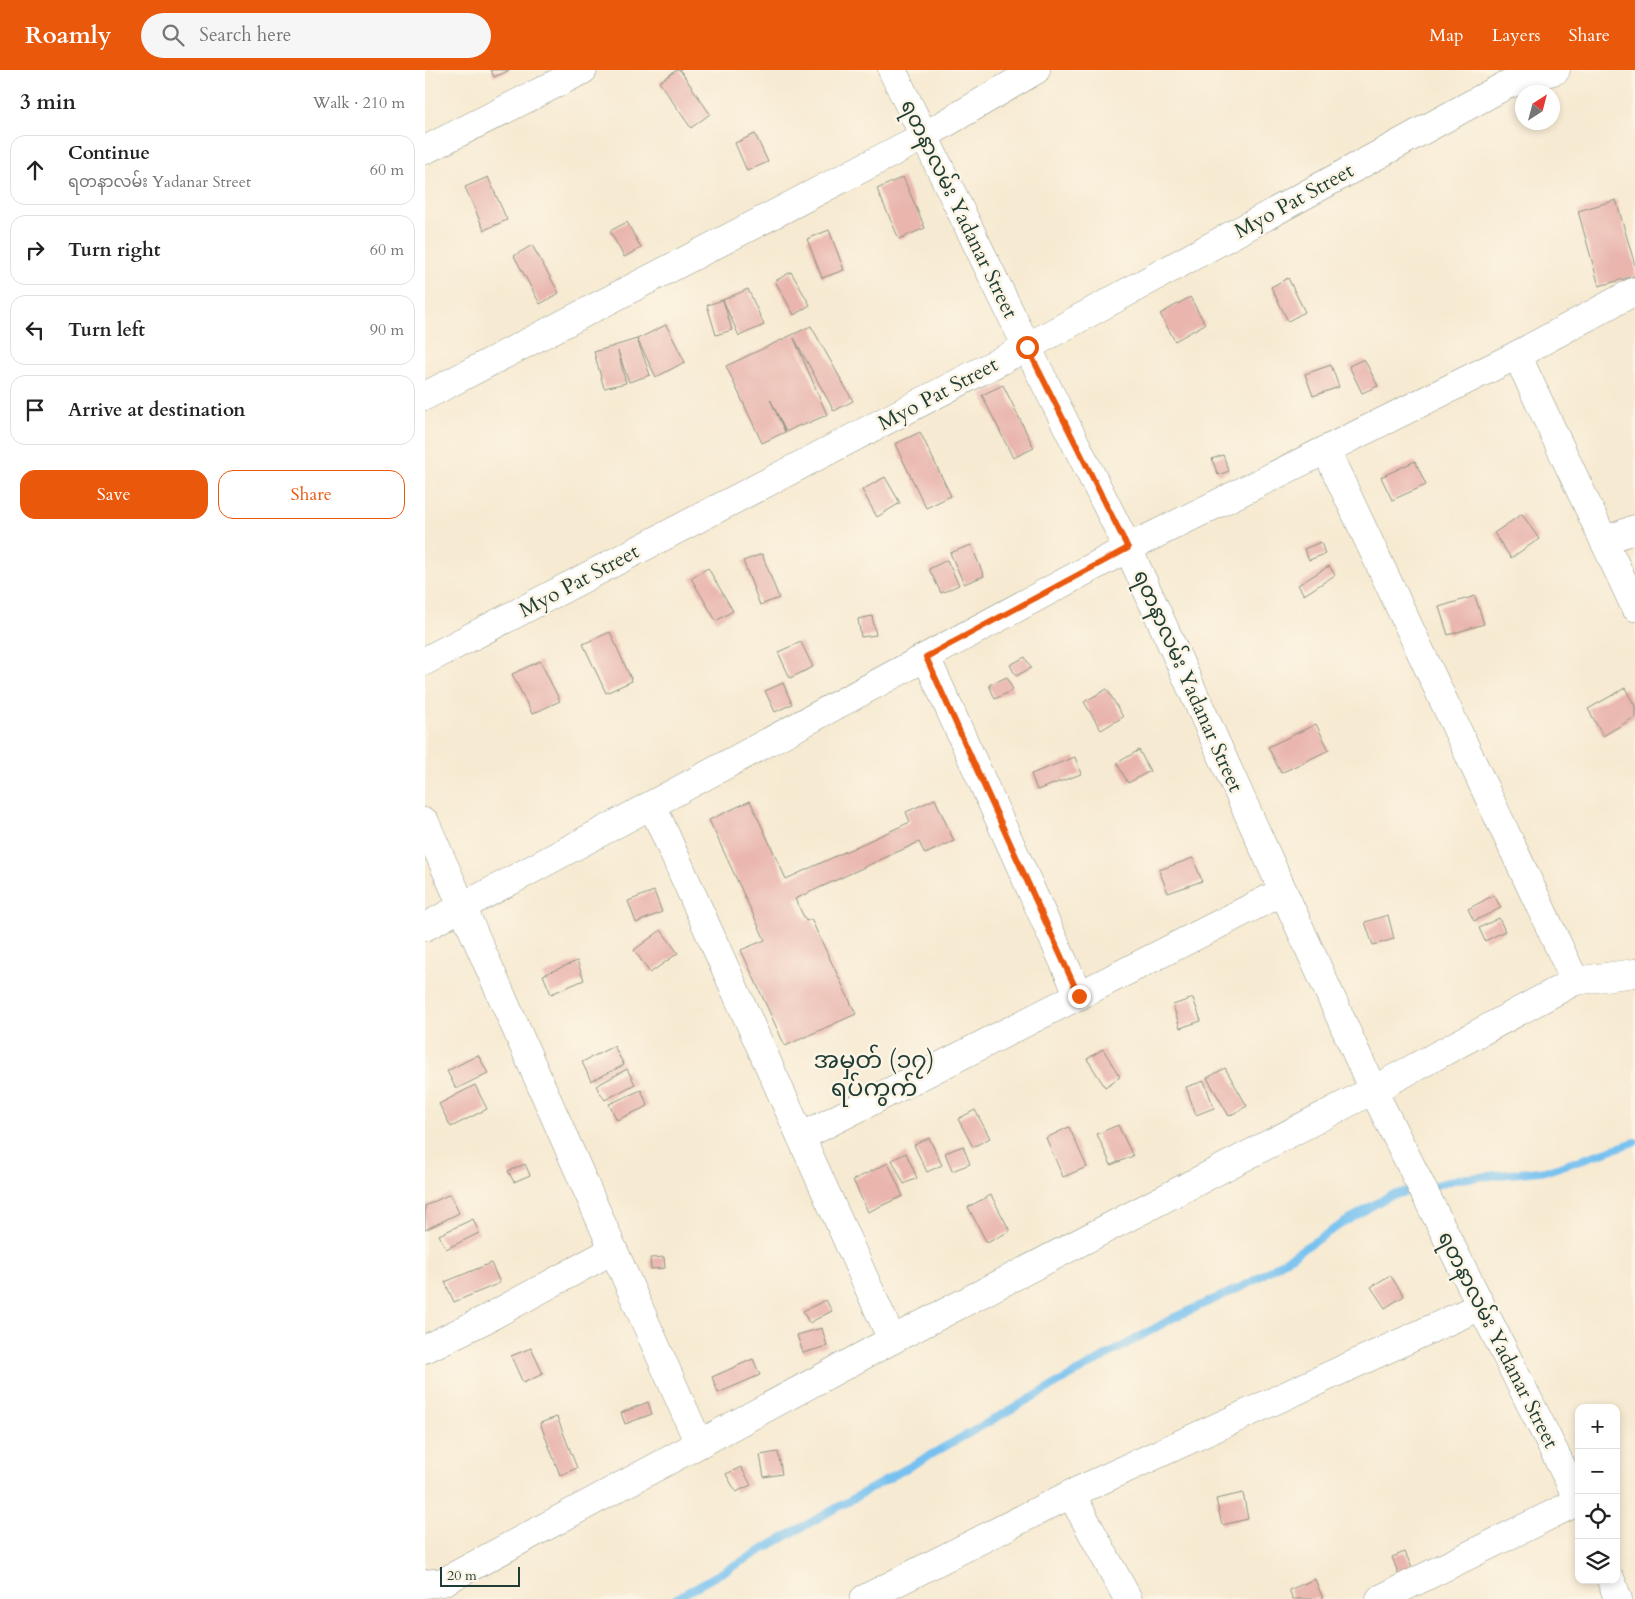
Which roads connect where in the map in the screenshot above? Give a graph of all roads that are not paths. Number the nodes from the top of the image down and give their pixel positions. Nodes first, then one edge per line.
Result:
1 (583, 70) edge
2 (892, 70) edge
3 (1036, 70) edge
4 (1555, 70) edge
5 (924, 136) junction
6 (425, 150) edge
7 (1635, 291) edge
8 (1027, 347) junction
9 (1517, 355) junction
10 (425, 396) edge
11 (1326, 450) junction
12 (1635, 529) edge
13 (1604, 541) junction
14 (1128, 548) junction
15 (1635, 607) edge
16 (926, 657) junction
17 (425, 661) edge
18 (652, 805) junction
19 (425, 822) edge
20 (1282, 892) junction
21 (463, 907) junction
22 (425, 927) edge
23 (1635, 973) edge
24 (1575, 981) junction
25 (1079, 996) junction
26 (1373, 1090) junction
27 (801, 1137) junction
28 (613, 1250) junction
29 (1481, 1306) junction
30 (892, 1340) junction
31 (425, 1349) edge
32 (699, 1444) junction
33 (1071, 1494) junction
34 (1575, 1494) edge
35 (1575, 1503) edge
36 (425, 1584) edge
37 (1612, 1584) edge
38 (864, 1599) edge
39 (1128, 1599) edge
40 (1379, 1599) edge
41 (1618, 1599) edge

1 - 6 street
2 - 5 street, ရတနာလမ်း Yadanar Street
3 - 5 street
4 - 8 street, Myo Pat Street
5 - 8 street, ရတနာလမ်း Yadanar Street
5 - 10 street
7 - 9 street
8 - 14 street, ရတနာလမ်း Yadanar Street
8 - 17 street, Myo Pat Street
9 - 11 street
9 - 13 street
11 - 14 street
11 - 24 street
12 - 13 street
13 - 15 street
14 - 16 street
14 - 20 street, ရတနာလမ်း Yadanar Street
16 - 18 street
16 - 25 street
18 - 21 street
18 - 27 street
19 - 21 street
20 - 25 street
20 - 26 street, ရတနာလမ်း Yadanar Street
21 - 22 street
21 - 28 street
23 - 24 street
24 - 26 street
25 - 27 street
26 - 29 street, ရတနာလမ်း Yadanar Street
26 - 30 street
27 - 30 street
28 - 31 street
28 - 32 street
29 - 33 street
29 - 34 street, ရတနာလမ်း Yadanar Street
30 - 32 street
32 - 36 street
33 - 38 street
33 - 39 street
35 - 40 street
37 - 41 street

